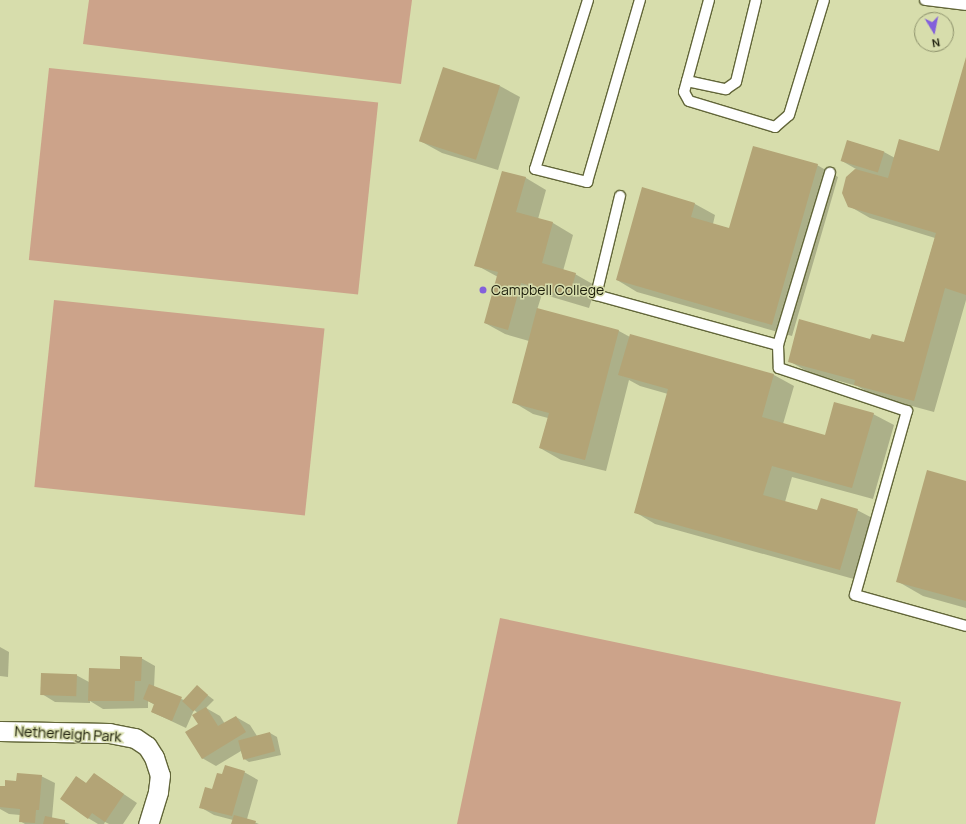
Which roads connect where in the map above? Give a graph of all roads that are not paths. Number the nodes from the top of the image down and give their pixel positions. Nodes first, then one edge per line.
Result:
1 (588, 0) edge
2 (640, 0) edge
3 (709, 0) edge
4 (756, 0) edge
5 (824, 0) edge
6 (925, 0) edge
7 (966, 5) edge
8 (687, 81) junction
9 (830, 173) dead end
10 (620, 196) dead end
11 (778, 345) junction
12 (966, 626) edge
13 (0, 731) edge
14 (148, 824) edge

1 - 2 lane
3 - 8 lane
4 - 8 lane
5 - 8 lane
6 - 7 lane
9 - 11 lane
10 - 11 lane
11 - 12 lane
13 - 14 street, Netherleigh Park

